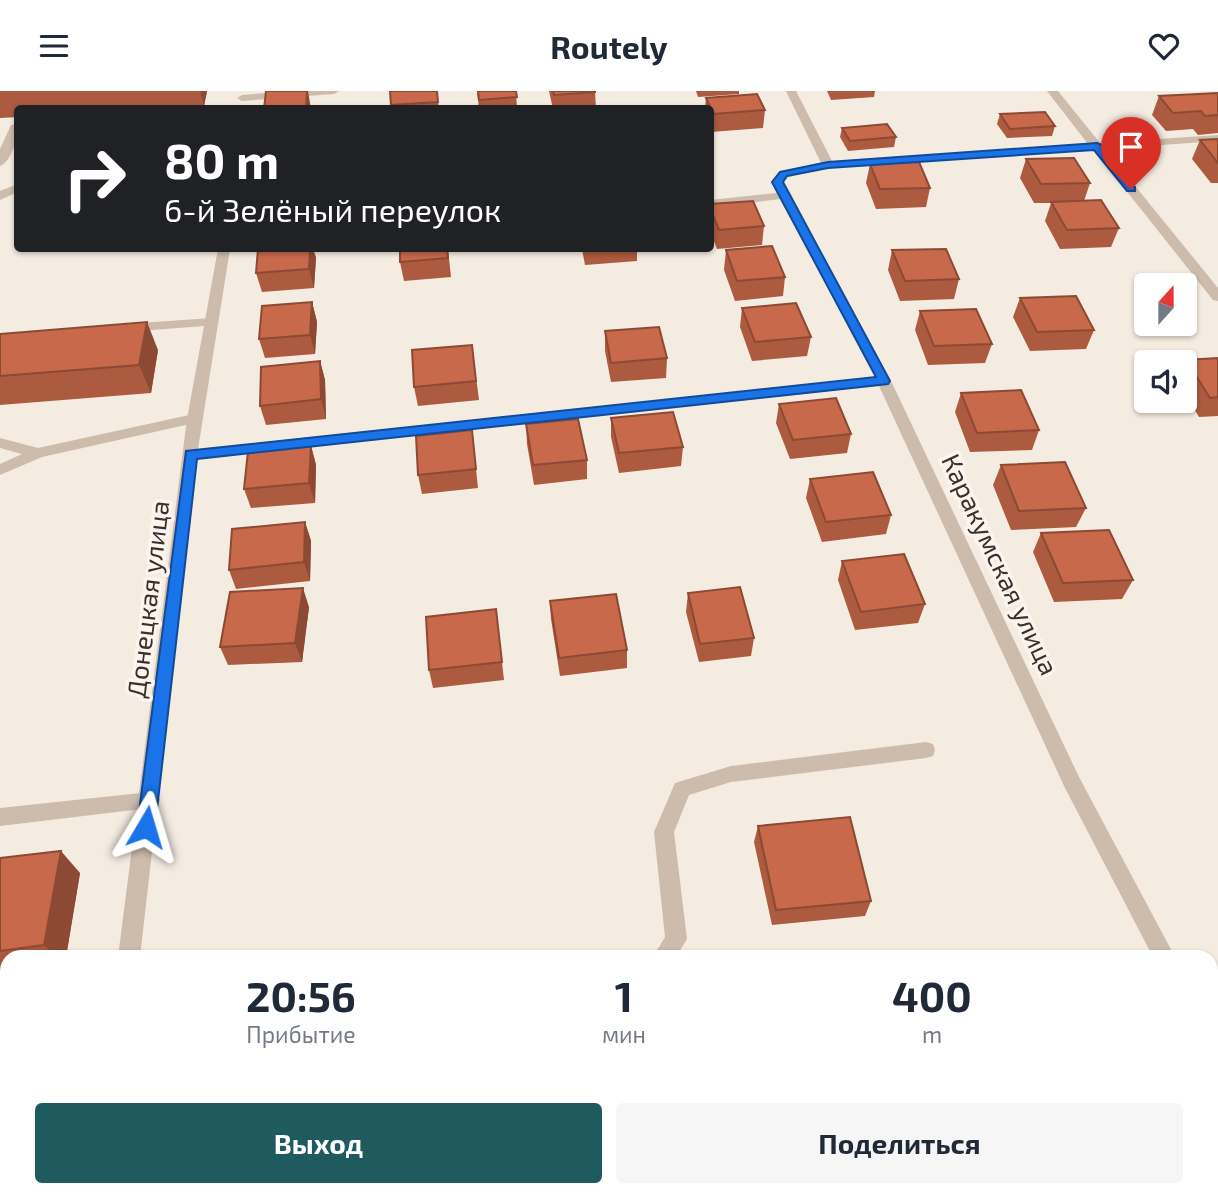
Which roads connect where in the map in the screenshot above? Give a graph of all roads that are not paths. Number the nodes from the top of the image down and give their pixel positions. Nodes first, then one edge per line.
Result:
1 (334, 91) edge
2 (791, 91) edge
3 (1052, 91) edge
4 (242, 99) edge
5 (14, 129) edge
6 (1218, 138) edge
7 (1097, 146) junction
8 (0, 163) edge
9 (828, 165) junction
10 (786, 195) junction
11 (714, 204) edge
12 (224, 252) edge
13 (1218, 297) edge
14 (212, 322) junction
15 (106, 330) edge
16 (884, 381) junction
17 (194, 419) junction
18 (0, 443) edge
19 (38, 453) junction
20 (190, 455) junction
21 (0, 470) edge
22 (926, 750) dead end
23 (150, 800) junction
24 (0, 817) edge
25 (130, 950) edge
26 (669, 950) edge
27 (1160, 950) edge

1 - 4 street
2 - 9 street
3 - 7 street
5 - 8 street
6 - 7 street
7 - 9 street
7 - 13 street
9 - 10 street
10 - 11 street
10 - 16 street, Каракумская улица
12 - 14 street, Донецкая улица
14 - 15 street
14 - 17 street, Донецкая улица
16 - 20 street
16 - 27 street, Каракумская улица
17 - 19 street
17 - 20 street, Донецкая улица
18 - 19 street
19 - 21 street
20 - 23 street, Донецкая улица
22 - 26 street
23 - 24 street
23 - 25 street, Донецкая улица

